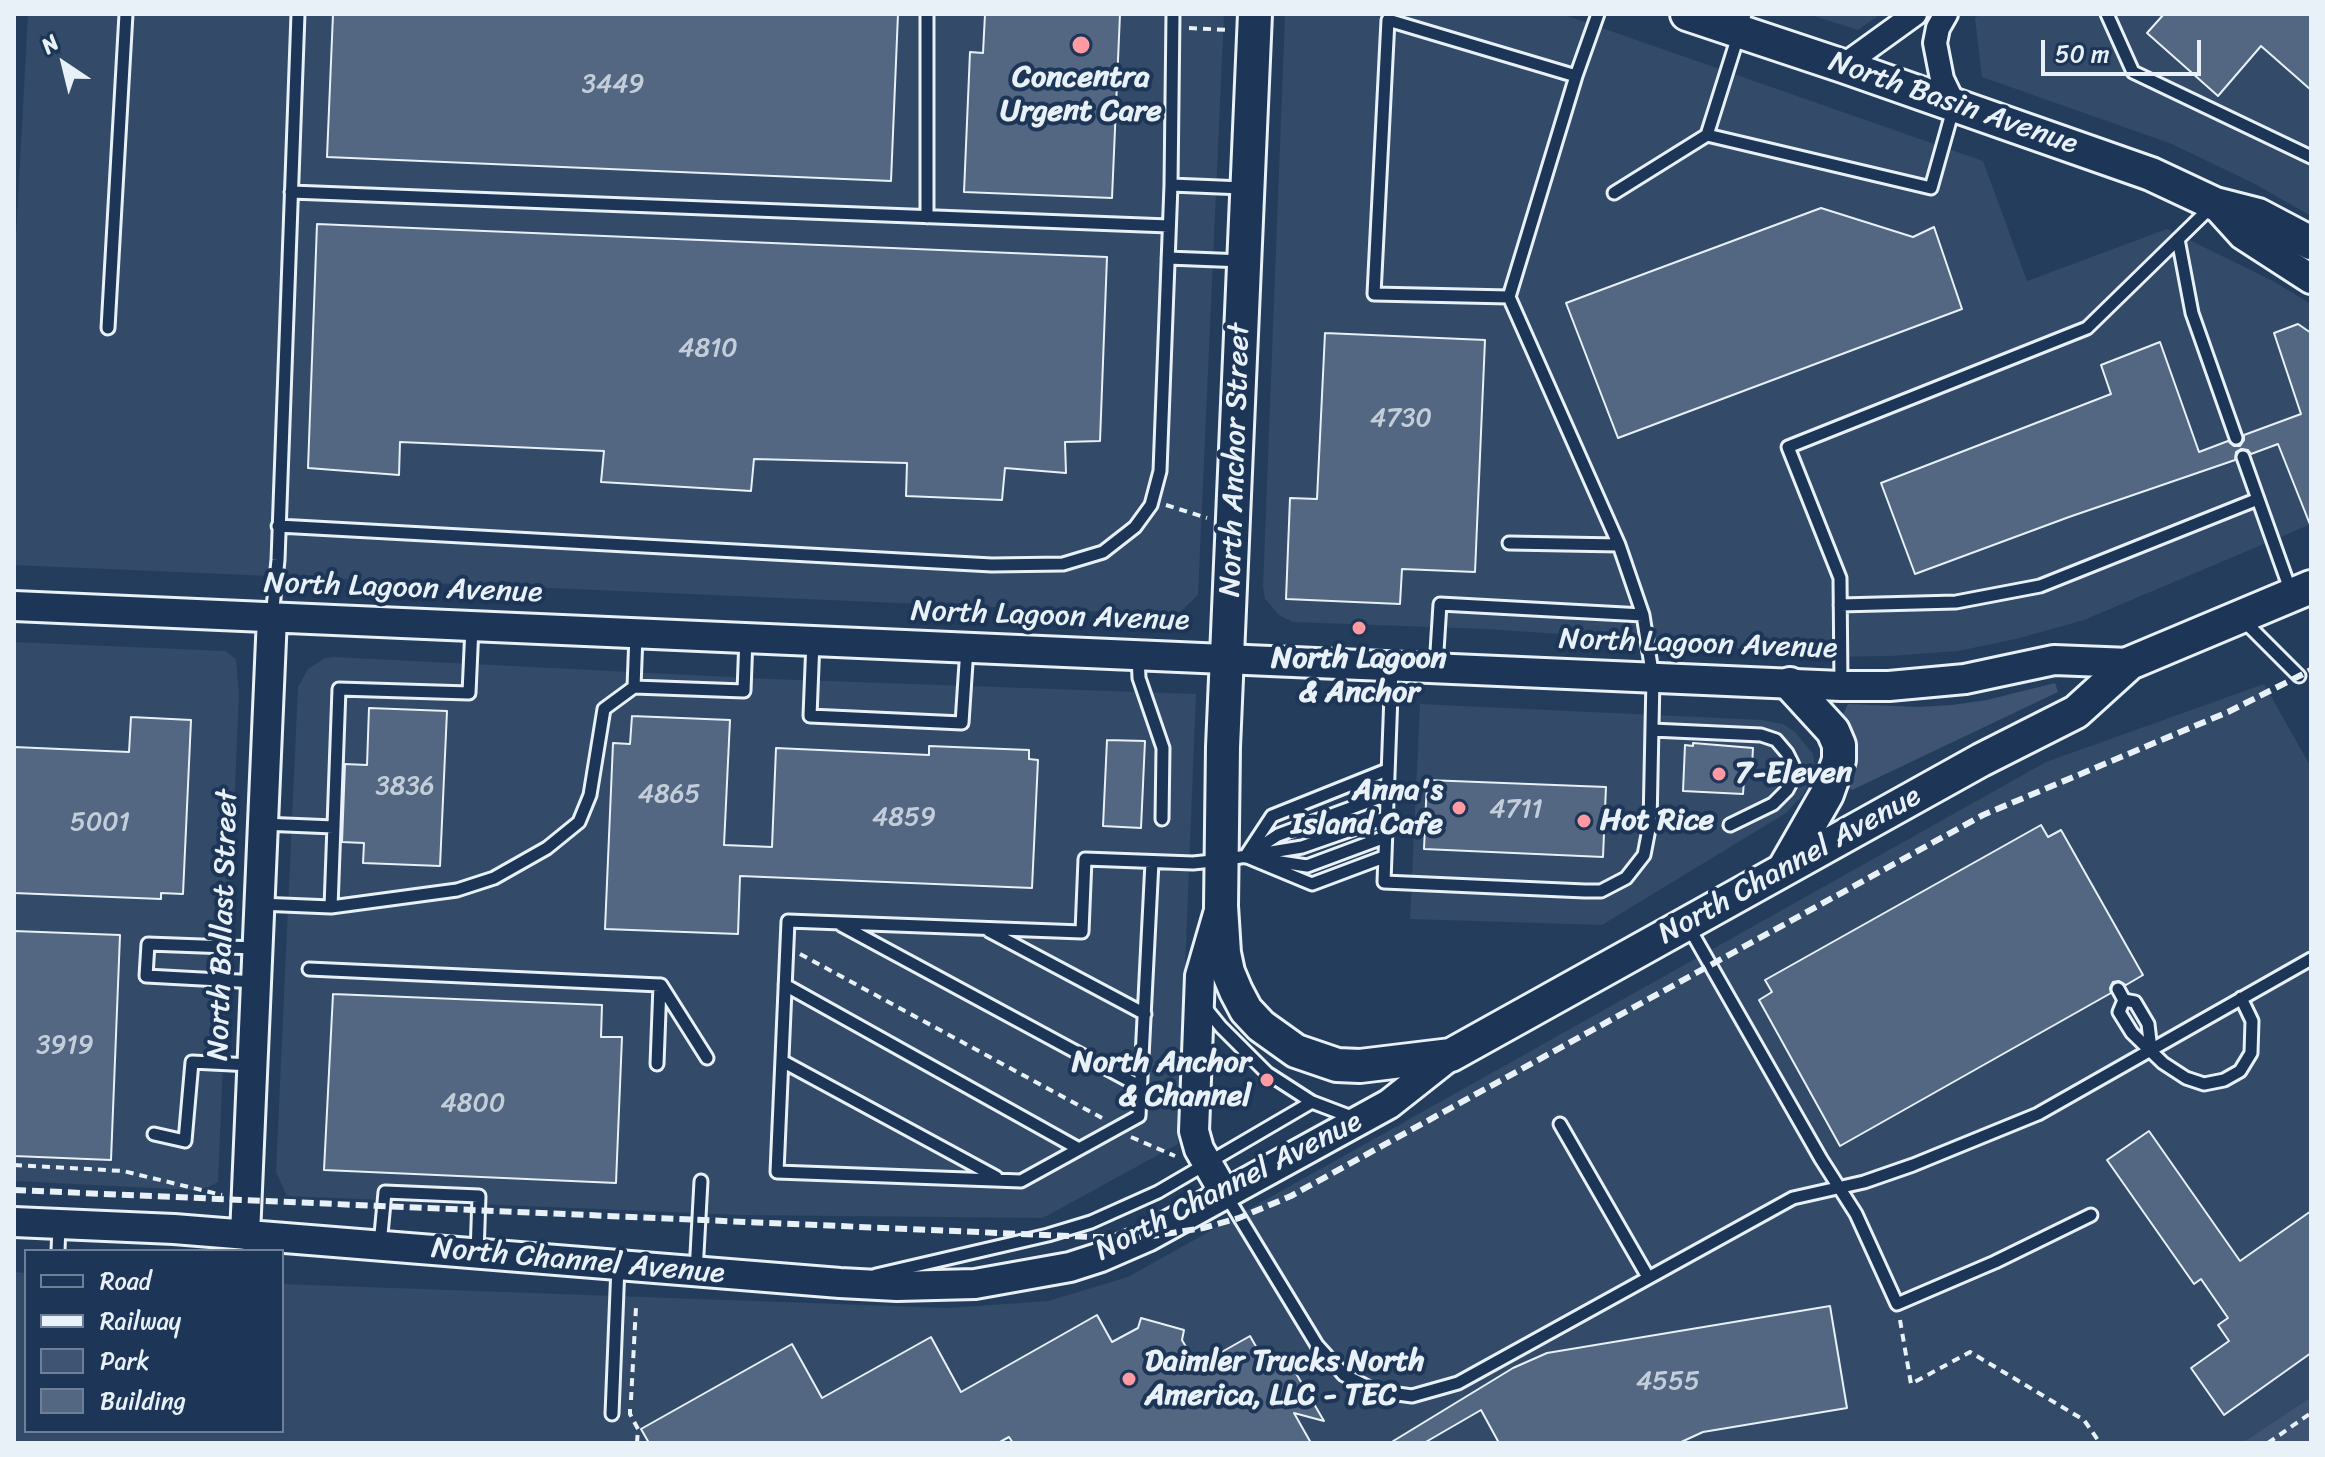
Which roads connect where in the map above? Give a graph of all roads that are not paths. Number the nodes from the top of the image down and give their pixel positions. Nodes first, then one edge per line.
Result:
1 (126, 14) edge
2 (298, 14) edge
3 (927, 14) edge
4 (1173, 14) edge
5 (1598, 14) edge
6 (1687, 14) edge
7 (1915, 14) edge
8 (1946, 14) edge
9 (2107, 14) edge
10 (1242, 22) edge
11 (1742, 23) edge
12 (1843, 66) junction
13 (1576, 76) junction
14 (1954, 104) junction
15 (1707, 135) junction
16 (2311, 157) edge
17 (1171, 185) junction
18 (1248, 188) junction
19 (291, 192) junction
20 (1614, 193) dead end
21 (2215, 204) junction
22 (927, 217) junction
23 (1169, 226) junction
24 (2178, 239) junction
25 (2311, 243) edge
26 (1168, 258) junction
27 (1245, 261) junction
28 (2311, 279) edge
29 (1509, 297) junction
30 (108, 328) dead end
31 (2236, 438) dead end
32 (2243, 457) dead end
33 (2258, 499) junction
34 (278, 526) junction
35 (1509, 543) dead end
36 (1619, 545) junction
37 (2302, 592) edge
38 (1840, 605) junction
39 (14, 606) edge
40 (1643, 615) junction
41 (272, 617) junction
42 (2241, 618) junction
43 (472, 626) junction
44 (636, 633) junction
45 (746, 638) junction
46 (813, 640) junction
47 (967, 647) junction
48 (1138, 655) junction
49 (1228, 659) junction
50 (2130, 663) junction
51 (1392, 666) junction
52 (1436, 668) junction
53 (2299, 676) dead end
54 (1653, 678) junction
55 (1790, 684) junction
56 (1841, 686) junction
57 (634, 687) junction
58 (1652, 730) junction
59 (1387, 770) junction
60 (1386, 795) junction
61 (1385, 818) junction
62 (1162, 819) dead end
63 (262, 824) junction
64 (1730, 825) dead end
65 (334, 827) junction
66 (1385, 837) junction
67 (1384, 857) junction
68 (1233, 858) junction
69 (1152, 862) junction
70 (1784, 869) junction
71 (258, 904) junction
72 (1221, 906) junction
73 (331, 907) junction
74 (837, 923) junction
75 (1687, 924) junction
76 (985, 928) junction
77 (257, 948) junction
78 (2311, 959) edge
79 (309, 969) dead end
80 (257, 982) junction
81 (660, 985) junction
82 (785, 985) junction
83 (2241, 998) junction
84 (1199, 999) junction
85 (1145, 1014) junction
86 (2151, 1050) junction
87 (1451, 1055) junction
88 (707, 1058) dead end
89 (782, 1061) junction
90 (657, 1064) dead end
91 (252, 1065) junction
92 (1141, 1087) junction
93 (1312, 1102) junction
94 (1359, 1120) junction
95 (1560, 1124) dead end
96 (154, 1134) dead end
97 (1079, 1149) junction
98 (1193, 1160) junction
99 (1001, 1180) junction
100 (701, 1181) dead end
101 (1840, 1187) junction
102 (1225, 1194) junction
103 (2091, 1215) dead end
104 (14, 1222) edge
105 (245, 1235) junction
106 (58, 1238) edge
107 (380, 1246) junction
108 (477, 1254) junction
109 (618, 1266) junction
110 (696, 1272) junction
111 (1648, 1277) junction
112 (840, 1283) junction
113 (612, 1414) dead end

1 - 30 lane
2 - 19 lane
3 - 22 lane
4 - 17 lane
5 - 13 lane
6 - 11 main road, North Basin Avenue
7 - 12 street
8 - 14 street
9 - 16 lane
10 - 18 main road, North Anchor Street
11 - 12 main road, North Basin Avenue
11 - 15 lane
12 - 14 main road, North Basin Avenue
13 - 29 lane
13 - 29 lane
14 - 15 lane
14 - 21 main road, North Basin Avenue
15 - 20 lane
17 - 18 lane
17 - 23 lane
18 - 27 main road, North Anchor Street
19 - 22 lane
19 - 34 lane
21 - 24 lane
21 - 25 main road, North Basin Avenue
21 - 28 street, North Basin Avenue
22 - 23 lane
23 - 26 lane
24 - 31 lane
24 - 38 lane
26 - 27 lane
26 - 34 lane
27 - 49 main road, North Anchor Street
29 - 36 lane
32 - 33 lane
33 - 37 lane
33 - 38 lane
34 - 41 lane
35 - 36 lane
36 - 40 lane
37 - 42 main road
38 - 56 lane
39 - 41 street, North Lagoon Avenue
40 - 52 lane
40 - 54 lane
41 - 43 street, North Lagoon Avenue
41 - 63 street, North Ballast Street
42 - 50 main road
42 - 53 lane
43 - 44 street, North Lagoon Avenue
43 - 65 lane
44 - 45 street, North Lagoon Avenue
44 - 57 lane
45 - 46 street, North Lagoon Avenue
45 - 57 lane
46 - 47 street, North Lagoon Avenue
46 - 47 lane
47 - 48 street, North Lagoon Avenue
48 - 49 street, North Lagoon Avenue
48 - 62 lane
49 - 51 street, North Lagoon Avenue
49 - 68 main road, North Anchor Street
50 - 56 street, North Lagoon Avenue
50 - 70 main road, North Channel Avenue
51 - 52 street, North Lagoon Avenue
51 - 59 lane
52 - 54 street, North Lagoon Avenue
54 - 55 street, North Lagoon Avenue
54 - 58 lane
55 - 56 street, North Lagoon Avenue
55 - 70 main road
57 - 73 lane
58 - 64 lane
58 - 67 lane
59 - 60 lane
59 - 68 lane
60 - 61 lane
60 - 68 lane
61 - 66 lane
61 - 68 lane
63 - 65 lane
63 - 71 street, North Ballast Street
65 - 73 lane
66 - 67 lane
66 - 68 lane
67 - 68 lane
68 - 69 lane
68 - 72 main road, North Anchor Street
69 - 76 lane
69 - 85 lane
70 - 75 main road, North Channel Avenue
71 - 73 lane
71 - 77 street, North Ballast Street
72 - 84 street, North Anchor Street
72 - 87 main road, North Anchor Street
74 - 76 lane
74 - 82 lane
74 - 92 lane
75 - 87 main road, North Channel Avenue
75 - 101 lane
76 - 85 lane
77 - 80 street, North Ballast Street
77 - 80 lane
78 - 83 lane
79 - 81 lane
80 - 91 street, North Ballast Street
81 - 88 lane
81 - 90 lane
82 - 89 lane
82 - 97 lane
83 - 86 lane
83 - 86 lane
84 - 93 lane
84 - 98 street, North Anchor Street
85 - 92 lane
86 - 86 lane
86 - 101 lane
87 - 94 street, North Channel Avenue
89 - 99 lane
89 - 99 lane
91 - 96 lane
91 - 105 street, North Ballast Street
92 - 97 lane
93 - 94 lane
93 - 98 lane
94 - 102 street, North Channel Avenue
95 - 111 lane
97 - 99 lane
98 - 102 street, North Anchor Street
98 - 112 lane
100 - 110 lane
101 - 103 lane
101 - 111 lane
102 - 111 lane
102 - 112 street, North Channel Avenue
104 - 106 street, North Channel Avenue
105 - 106 street, North Channel Avenue
105 - 107 street, North Channel Avenue
107 - 108 street, North Channel Avenue
107 - 108 lane
108 - 109 street, North Channel Avenue
109 - 110 street, North Channel Avenue
109 - 113 lane
110 - 112 street, North Channel Avenue

